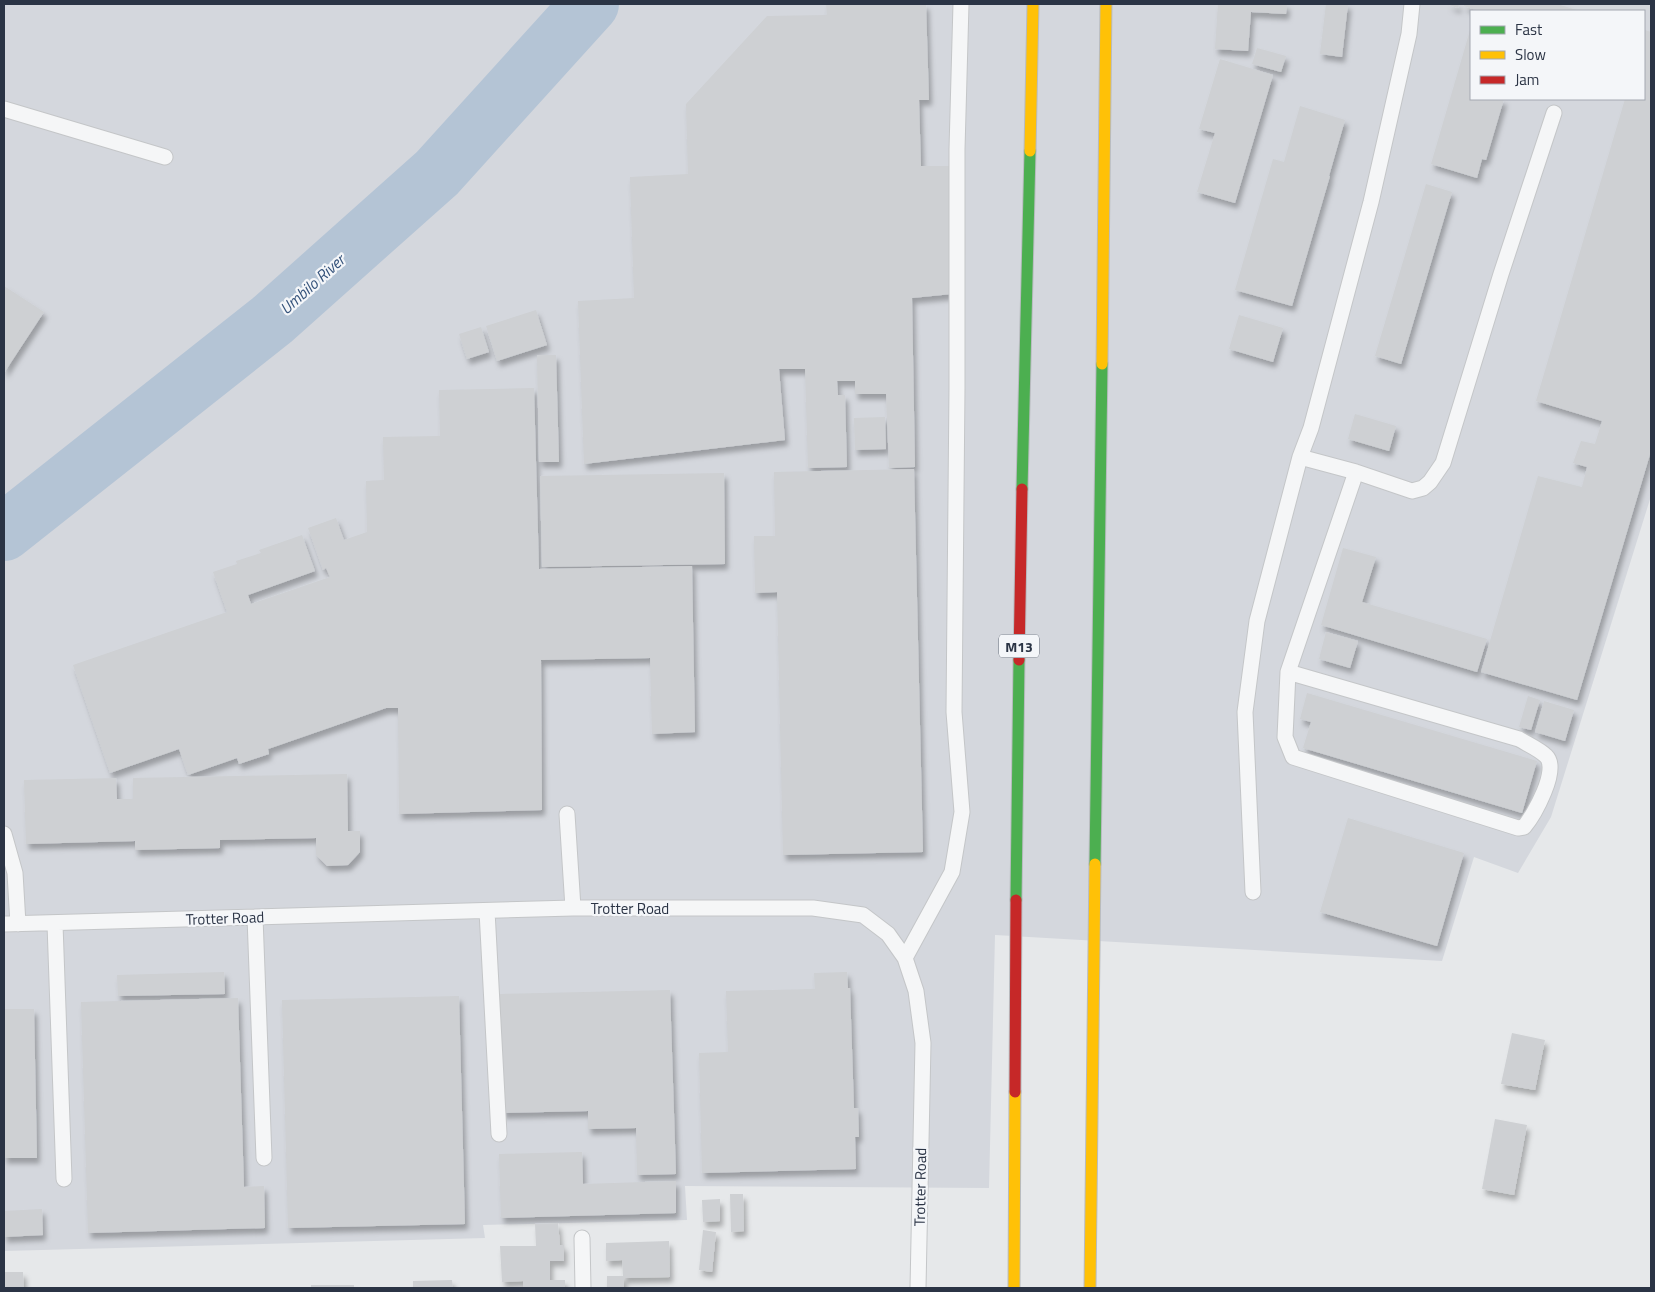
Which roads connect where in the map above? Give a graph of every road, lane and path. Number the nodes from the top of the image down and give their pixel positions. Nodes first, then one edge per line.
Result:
1 (962, 4) edge
2 (1033, 4) edge
3 (1106, 4) edge
4 (1412, 4) edge
5 (4, 109) edge
6 (1554, 113) dead end
7 (165, 157) dead end
8 (1300, 457) junction
9 (1356, 472) junction
10 (1288, 672) junction
11 (567, 814) dead end
12 (4, 834) edge
13 (1253, 892) dead end
14 (573, 908) junction
15 (487, 911) junction
16 (255, 917) junction
17 (11, 924) edge
18 (55, 924) junction
19 (905, 958) junction
20 (500, 1134) dead end
21 (264, 1158) dead end
22 (64, 1179) dead end
23 (582, 1238) dead end
24 (583, 1288) edge
25 (918, 1288) edge
26 (1014, 1288) edge
27 (1090, 1288) edge

1 - 19 lane
2 - 26 highway, M13
3 - 27 highway
4 - 8 lane
5 - 7 lane
6 - 9 lane
8 - 9 lane
8 - 13 lane
9 - 10 lane
10 - 10 lane
11 - 14 lane
12 - 17 lane
14 - 15 lane, Trotter Road
14 - 19 lane, Trotter Road
15 - 16 lane, Trotter Road
15 - 20 lane
16 - 18 lane, Trotter Road
16 - 21 lane
17 - 18 lane, Trotter Road
18 - 22 lane
19 - 25 lane, Trotter Road
23 - 24 lane

